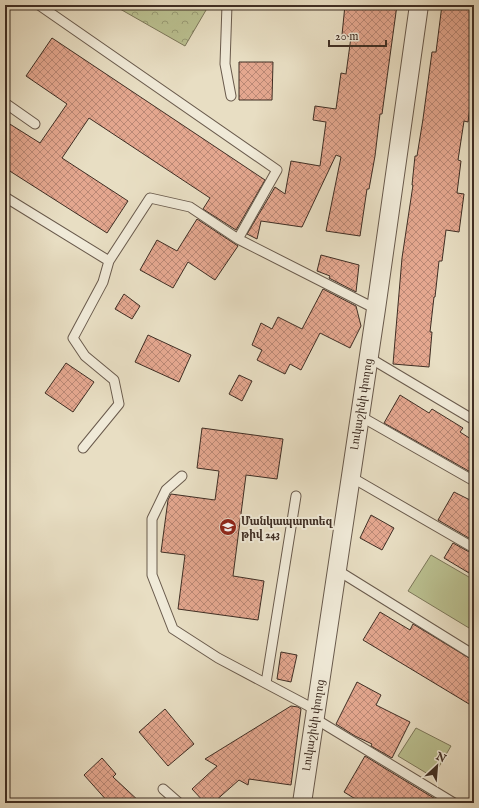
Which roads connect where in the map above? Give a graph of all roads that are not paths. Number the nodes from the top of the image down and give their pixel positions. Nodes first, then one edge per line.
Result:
1 (39, 5) edge
2 (227, 5) edge
3 (419, 5) edge
4 (231, 96) dead end
5 (5, 103) edge
6 (35, 124) dead end
7 (5, 197) edge
8 (238, 239) junction
9 (109, 261) junction
10 (376, 309) junction
11 (368, 357) junction
12 (360, 416) junction
13 (474, 420) edge
14 (83, 448) dead end
15 (182, 476) dead end
16 (350, 477) junction
17 (474, 481) edge
18 (296, 496) dead end
19 (474, 548) edge
20 (336, 570) junction
21 (474, 655) edge
22 (266, 683) junction
23 (315, 714) junction
24 (163, 789) dead end
25 (179, 803) edge
26 (302, 803) edge
27 (454, 803) edge

1 - 8 lane
2 - 4 lane
3 - 10 street, Լուկաշինի փողոց
5 - 6 lane
7 - 9 lane
8 - 9 lane
8 - 10 lane
9 - 14 lane
10 - 11 street, Լուկաշինի փողոց
11 - 12 street, Լուկաշինի փողոց
11 - 13 lane
12 - 16 street, Լուկաշինի փողոց
12 - 17 lane
15 - 22 lane
16 - 19 lane
16 - 20 street, Լուկաշինի փողոց
18 - 22 lane
20 - 21 lane
20 - 23 street, Լուկաշինի փողոց
22 - 23 lane
23 - 26 street, Լուկաշինի փողոց
23 - 27 lane
24 - 25 lane

